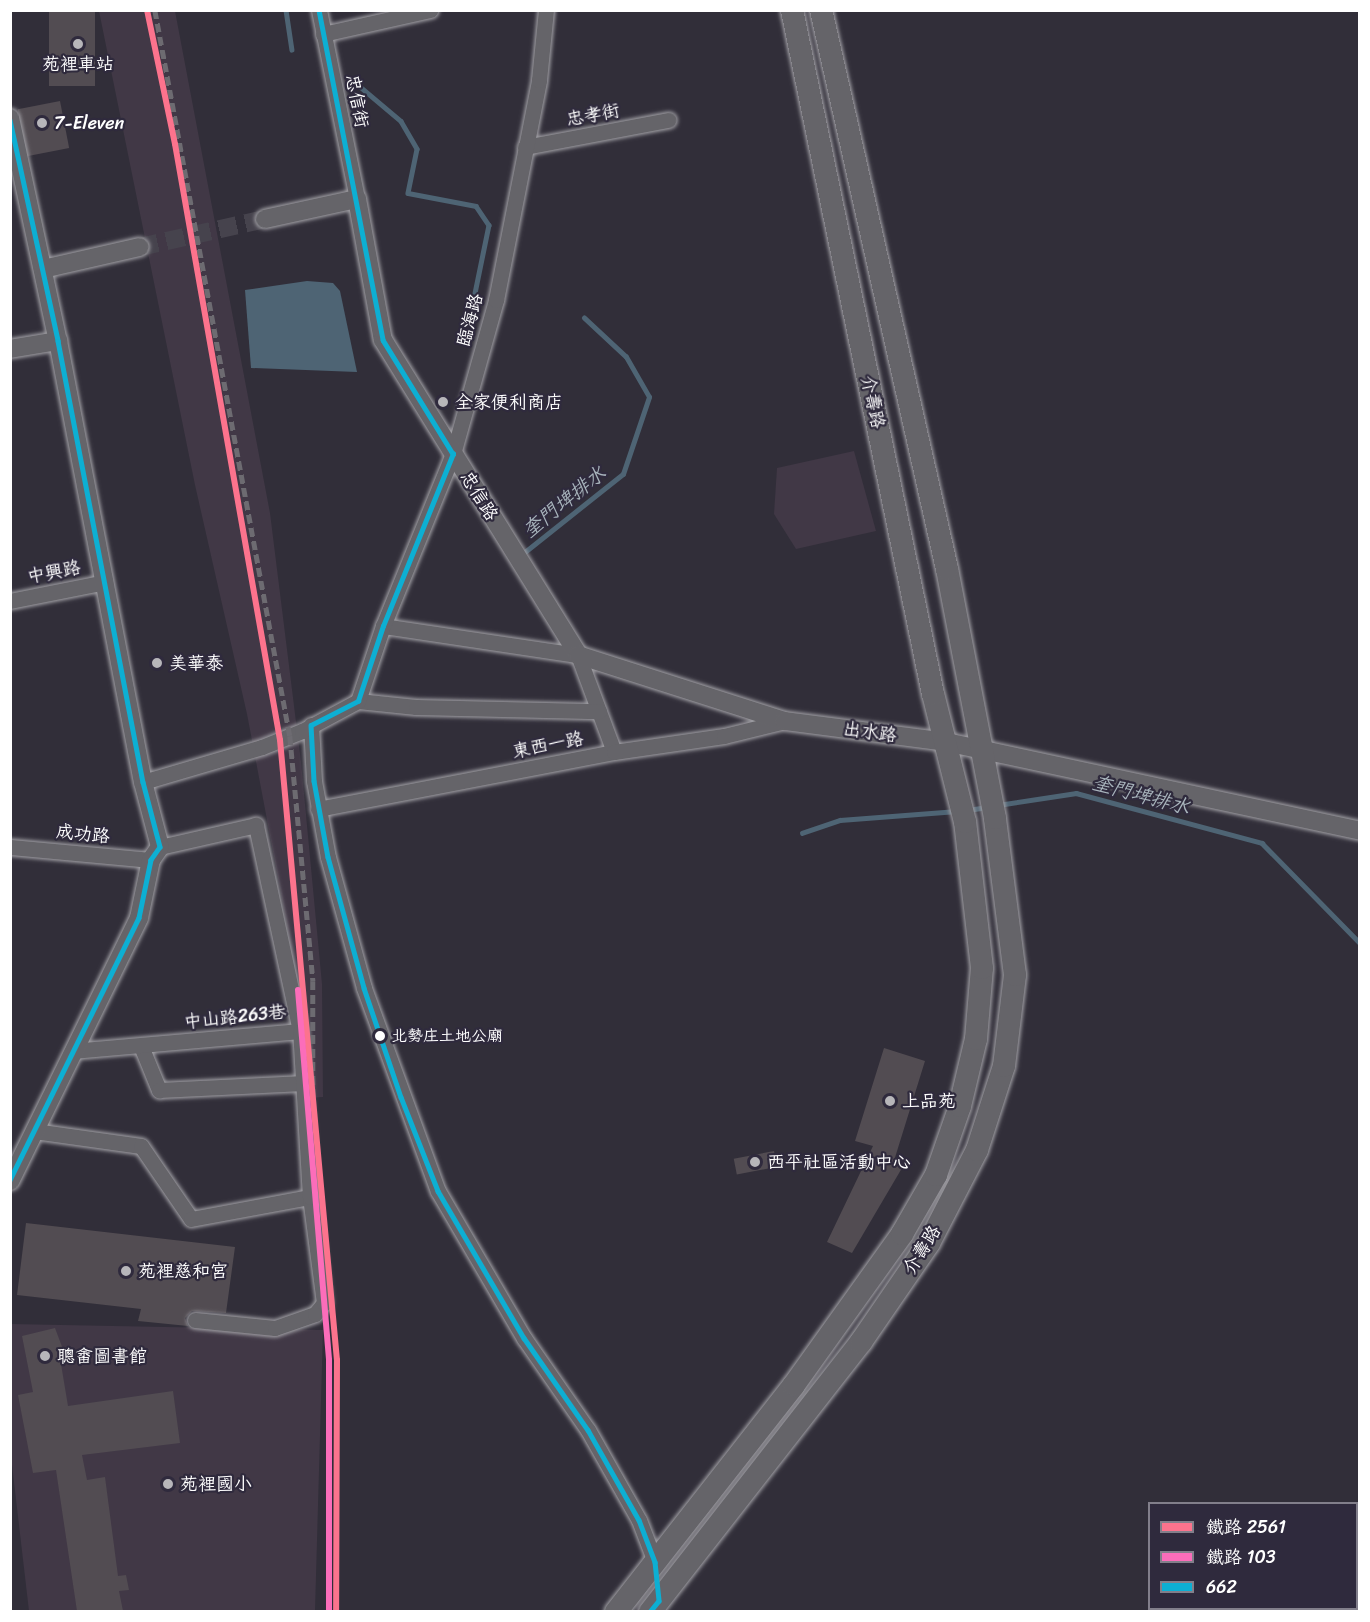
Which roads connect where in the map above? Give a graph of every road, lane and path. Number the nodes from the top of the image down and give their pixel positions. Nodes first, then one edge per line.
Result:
1 (318, 10) edge
2 (430, 10) edge
3 (546, 10) edge
4 (792, 10) edge
5 (821, 10) edge
6 (323, 34) junction
7 (10, 118) edge
8 (668, 120) dead end
9 (525, 147) junction
10 (357, 199) junction
11 (265, 219) tunnel mouth
12 (140, 247) tunnel mouth
13 (43, 269) junction
14 (58, 341) junction
15 (10, 349) edge
16 (453, 454) junction
17 (105, 582) junction
18 (10, 601) edge
19 (383, 626) junction
20 (578, 655) junction
21 (358, 700) junction
22 (599, 711) junction
23 (784, 721) junction
24 (311, 726) junction
25 (946, 742) junction
26 (614, 752) junction
27 (982, 753) junction
28 (143, 782) junction
29 (318, 809) junction
30 (256, 825) joint
31 (1359, 831) edge
32 (10, 847) edge
33 (156, 853) junction
34 (300, 1031) junction
35 (141, 1046) junction
36 (72, 1051) junction
37 (304, 1083) junction
38 (34, 1131) junction
39 (10, 1181) edge
40 (310, 1197) junction
41 (195, 1320) dead end
42 (656, 1562) junction
43 (657, 1608) edge
44 (616, 1611) edge

1 - 6 street, 忠信街
2 - 6 street
3 - 9 street, 臨海路
4 - 25 main road, 介壽路
5 - 27 main road, 介壽路
6 - 10 street, 忠信街
7 - 13 street
8 - 9 street, 忠孝街
9 - 16 street, 臨海路
10 - 11 street
10 - 16 street, 忠信路
12 - 13 street
13 - 14 street
14 - 15 street
14 - 17 street
16 - 19 street, 臨海路
16 - 20 street, 忠信路
17 - 18 street, 中興路
17 - 28 street
19 - 20 street, 出水路
19 - 21 street, 臨海路
20 - 22 street, 忠信路
20 - 23 street, 出水路
21 - 22 street
21 - 24 street
22 - 26 street, 忠信路
23 - 25 street, 出水路
23 - 26 street, 東西一路
24 - 28 street
24 - 29 street
25 - 27 street, 出水路
25 - 42 main road, 介壽路
26 - 29 street, 東西一路
27 - 31 street, 出水路
27 - 43 main road, 介壽路
28 - 33 street
29 - 42 street
30 - 33 street, 成功路
30 - 34 street, 中山路263巷
32 - 33 street, 成功路
33 - 36 street
34 - 35 street, 中山路263巷
34 - 37 street
35 - 36 street, 中山路263巷
35 - 37 street
36 - 38 street
37 - 40 street
38 - 39 street
38 - 40 street
40 - 41 street
42 - 43 street
42 - 44 main road, 介壽路

